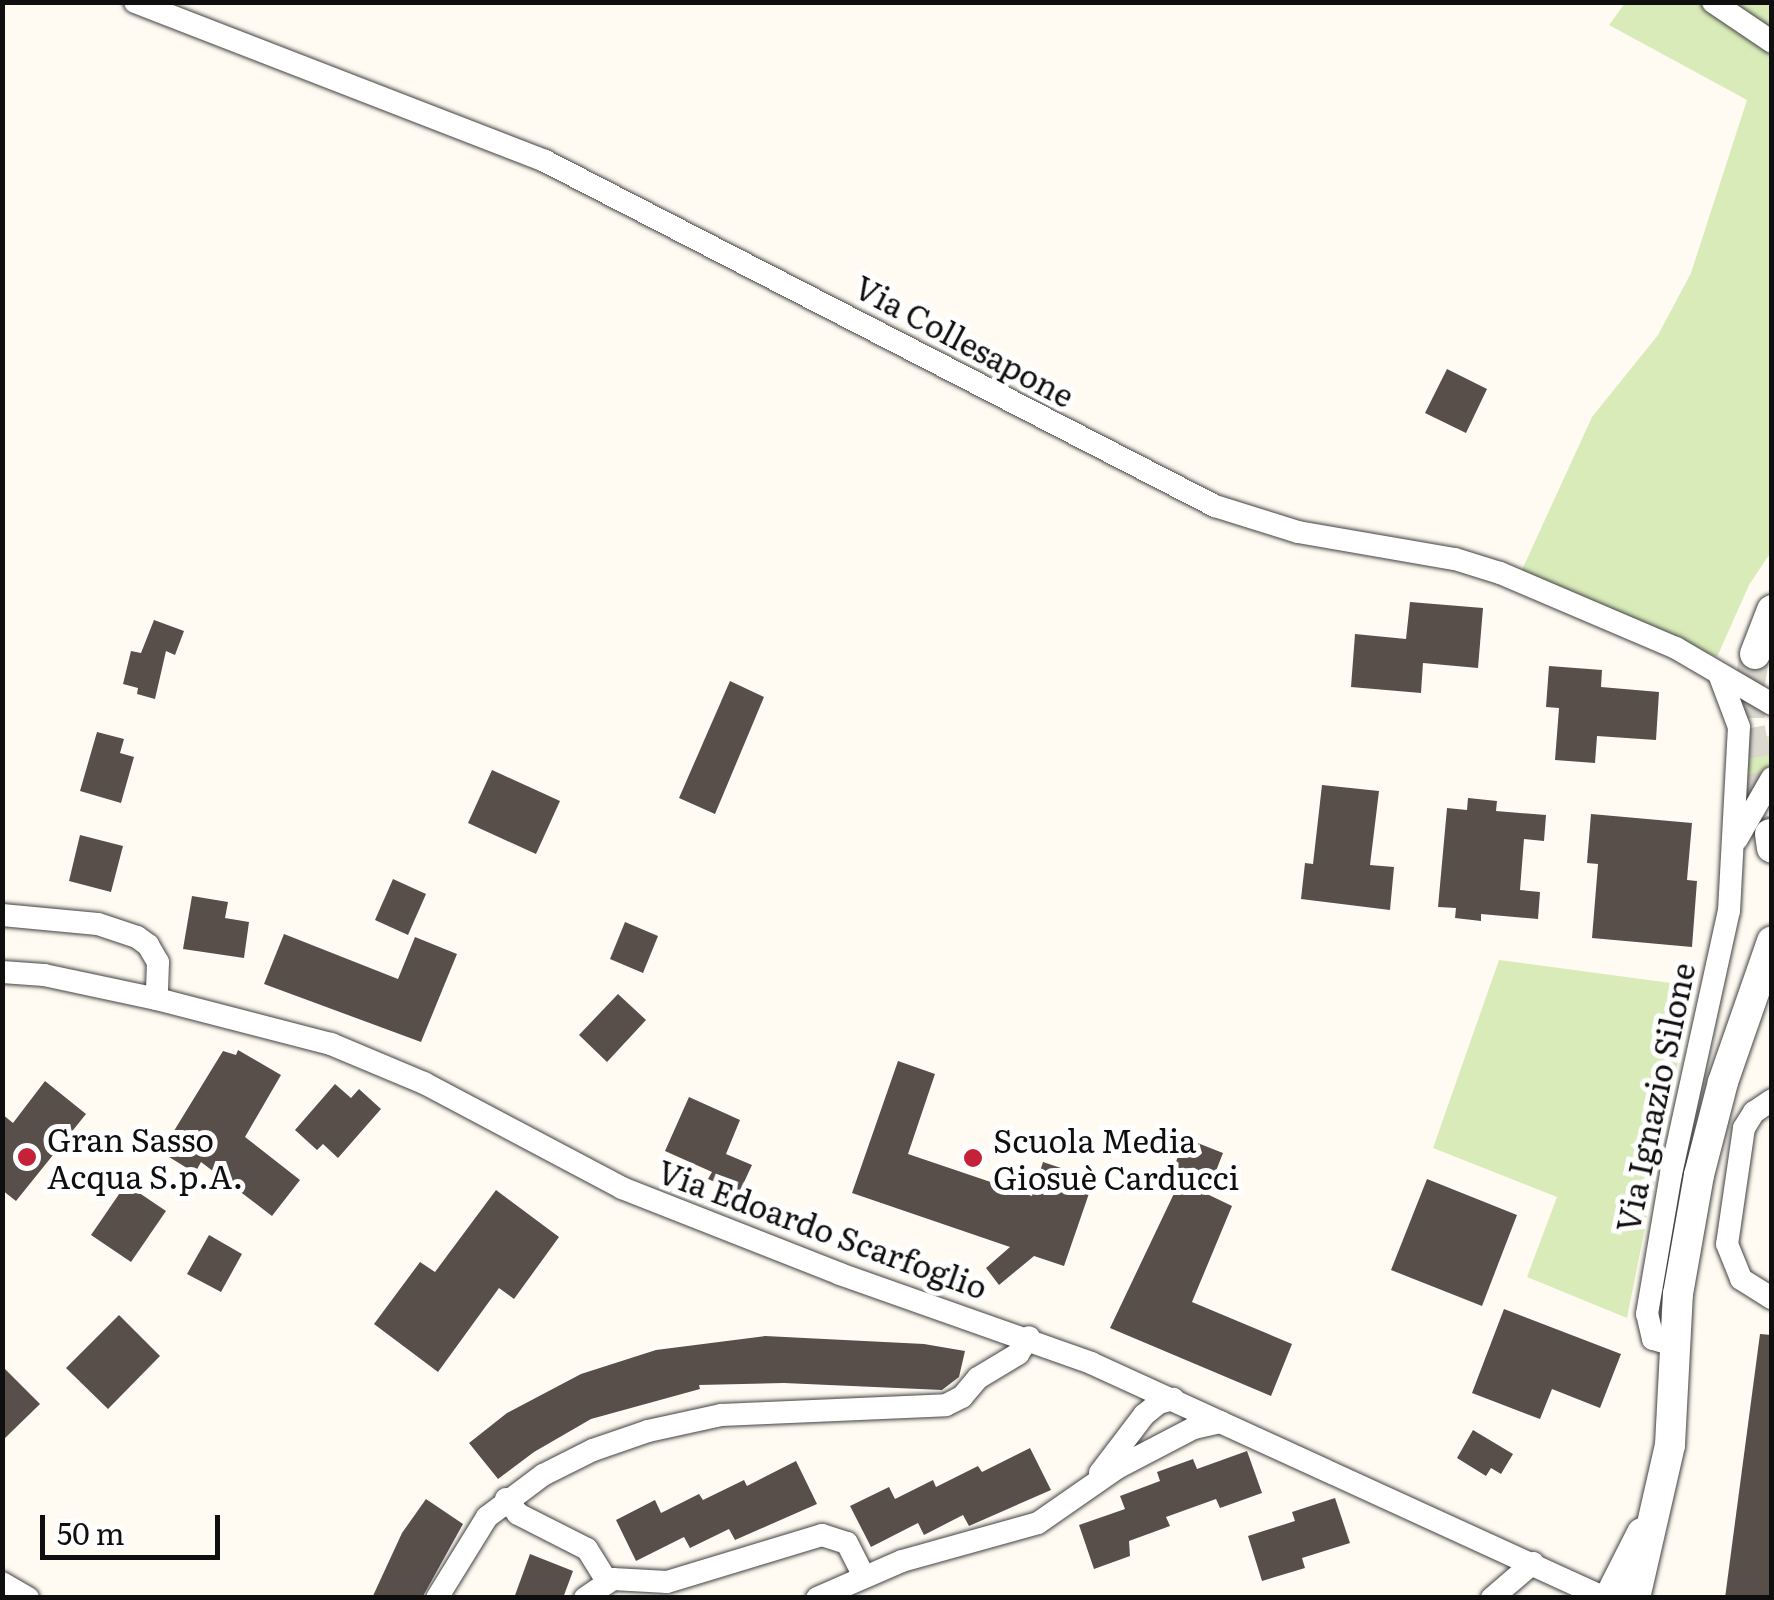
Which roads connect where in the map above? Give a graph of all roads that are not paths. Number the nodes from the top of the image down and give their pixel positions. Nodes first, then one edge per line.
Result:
1 (135, 2) edge
2 (1713, 2) edge
3 (1772, 42) edge
4 (1772, 610) edge
5 (1755, 654) tunnel mouth
6 (1718, 672) junction
7 (1772, 705) edge
8 (1739, 727) junction
9 (1772, 778) edge
10 (1734, 846) junction
11 (2, 915) edge
12 (1772, 941) edge
13 (2, 972) edge
14 (157, 999) junction
15 (1772, 1100) edge
16 (1772, 1298) edge
17 (1029, 1337) junction
18 (1674, 1345) junction
19 (1141, 1384) junction
20 (1179, 1402) junction
21 (1140, 1420) junction
22 (1220, 1422) junction
23 (1166, 1442) junction
24 (1092, 1483) junction
25 (506, 1499) junction
26 (1655, 1508) junction
27 (1534, 1563) junction
28 (863, 1574) junction
29 (607, 1581) junction
30 (2, 1583) edge
31 (28, 1598) edge
32 (437, 1598) edge
33 (584, 1598) edge
34 (817, 1598) edge
35 (1492, 1598) edge
36 (1607, 1598) edge
37 (1635, 1598) edge

1 - 6 street, Via Collesapone
2 - 3 street
4 - 5 street
6 - 7 street, Via Collesapone
6 - 8 street
7 - 8 street
8 - 10 street, Via Ignazio Silone
9 - 10 street, Via Ignazio Silone
10 - 18 street, Via Ignazio Silone
11 - 14 street
12 - 18 street, Via Ignazio Silone
13 - 14 street, Via Edoardo Scarfoglio
14 - 17 street, Via Edoardo Scarfoglio
15 - 16 street
17 - 19 street, Via Edoardo Scarfoglio
17 - 25 street
18 - 26 street, Via Ignazio Silone
19 - 20 street, Via Edoardo Scarfoglio
19 - 21 street
20 - 21 street
20 - 22 street, Via Edoardo Scarfoglio
20 - 23 street
21 - 24 street
22 - 23 street
22 - 27 street, Via Edoardo Scarfoglio
23 - 24 street
24 - 28 street
25 - 29 street
25 - 32 street
26 - 36 street, Via Ignazio Silone
26 - 37 street, Via Ignazio Silone
27 - 35 street
27 - 36 street, Via Edoardo Scarfoglio
28 - 29 street
28 - 34 street
29 - 33 street
30 - 31 street

